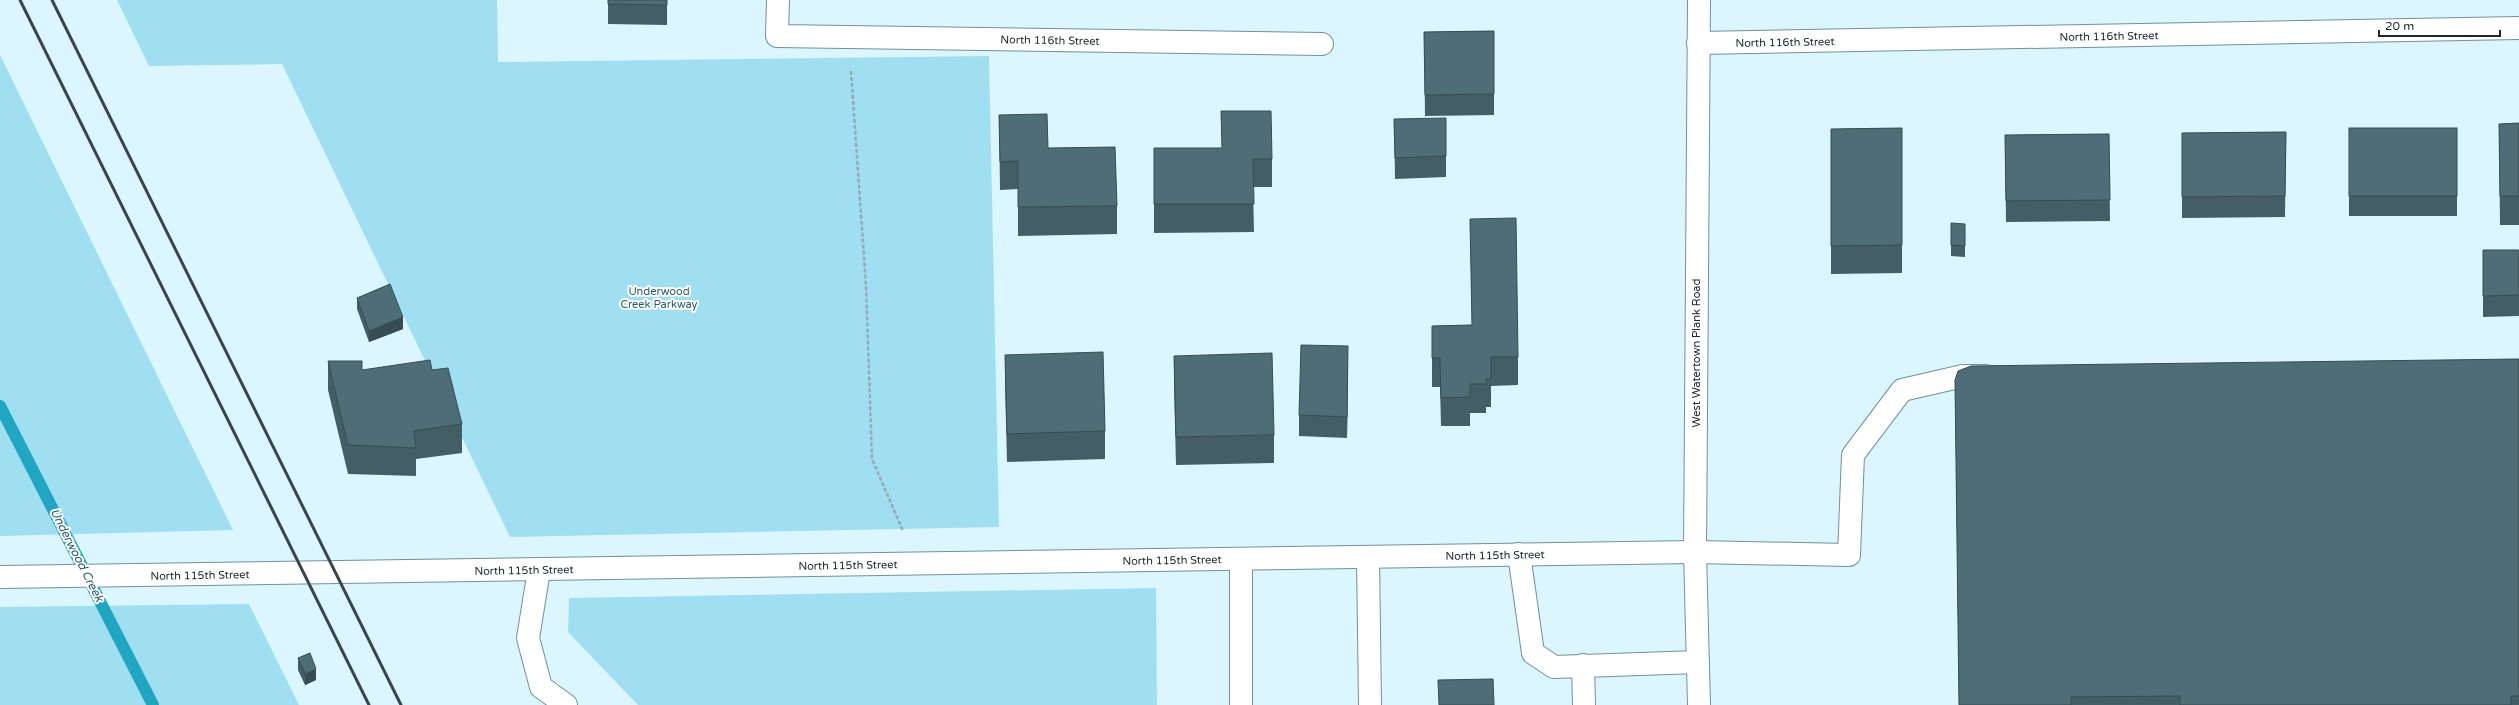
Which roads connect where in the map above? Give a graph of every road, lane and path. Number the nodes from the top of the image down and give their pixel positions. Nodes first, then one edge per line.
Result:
1 (778, 0) edge
2 (1698, 0) edge
3 (2519, 28) edge
4 (849, 36) junction
5 (1698, 43) junction
6 (1322, 44) dead end
7 (2003, 375) edge
8 (1695, 552) junction
9 (1519, 554) junction
10 (1368, 557) junction
11 (1241, 559) junction
12 (918, 564) junction
13 (539, 570) junction
14 (0, 577) edge
15 (1698, 662) junction
16 (1583, 665) junction
17 (566, 705) edge
18 (1241, 705) edge
19 (1370, 705) edge
20 (1584, 705) edge
21 (1699, 705) edge

1 - 4 street, North 116th Street
2 - 5 street, West Watertown Plank Road
3 - 5 street, North 116th Street
4 - 6 street, North 116th Street
4 - 12 path
5 - 8 street, West Watertown Plank Road
7 - 8 street, North 115th Street
8 - 9 street, North 115th Street
8 - 15 street, West Watertown Plank Road
9 - 10 street, North 115th Street
9 - 16 street
10 - 11 street, North 115th Street
10 - 19 street
11 - 12 street, North 115th Street
11 - 18 street
12 - 13 street, North 115th Street
13 - 14 street, North 115th Street
13 - 17 street
15 - 16 street
15 - 21 street, West Watertown Plank Road
16 - 20 street

